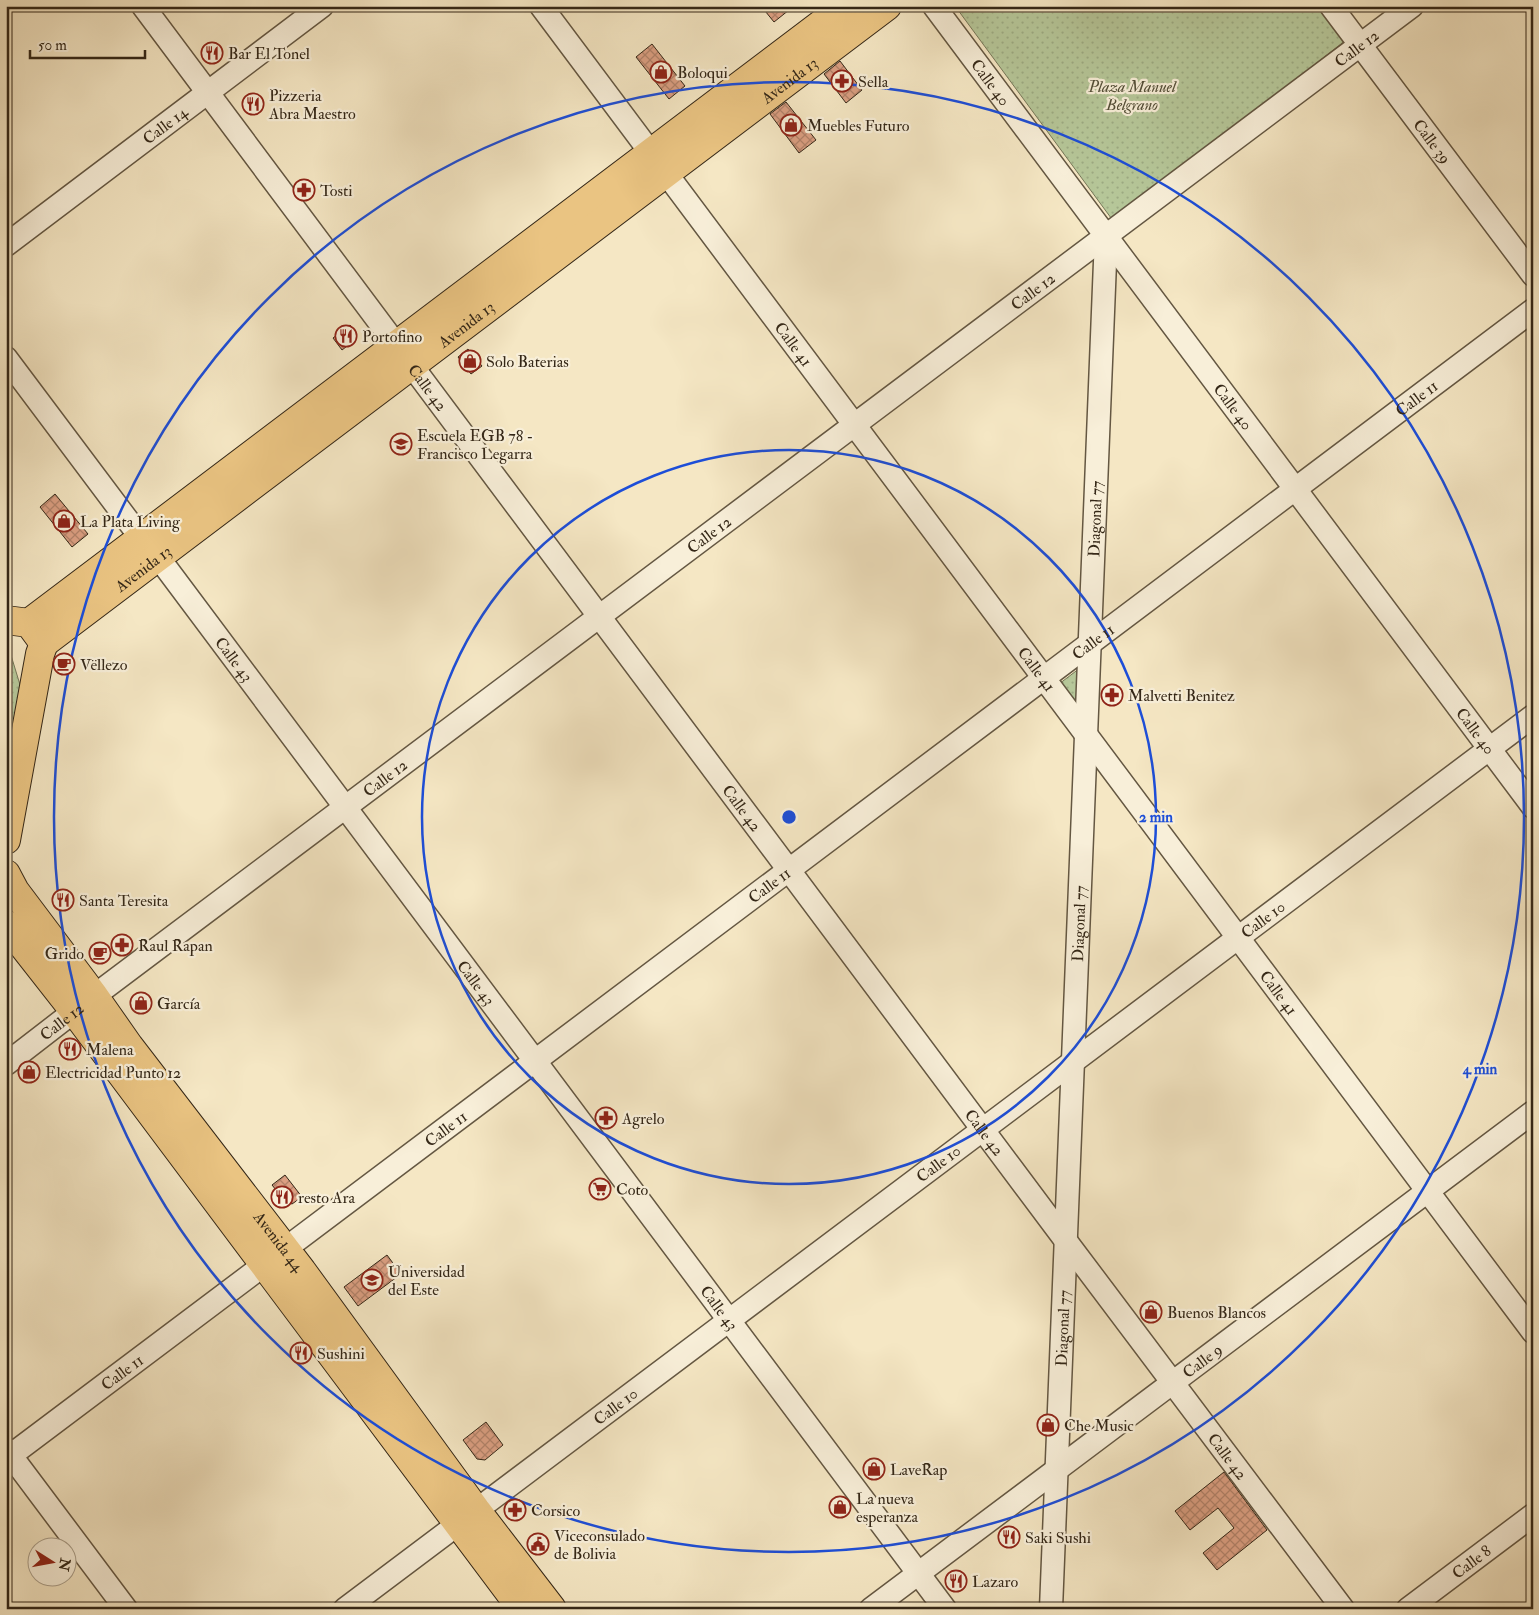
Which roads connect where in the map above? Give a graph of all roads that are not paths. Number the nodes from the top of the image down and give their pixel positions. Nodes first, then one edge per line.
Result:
1 (143, 6) edge
2 (322, 6) edge
3 (541, 6) edge
4 (845, 6) edge
5 (887, 6) edge
6 (934, 6) edge
7 (1331, 6) edge
8 (1412, 6) edge
9 (1360, 45) junction
10 (208, 93) junction
11 (659, 163) junction
12 (1106, 237) junction
13 (6, 245) edge
14 (1533, 275) edge
15 (1533, 310) edge
16 (404, 355) junction
17 (6, 358) edge
18 (854, 426) junction
19 (1295, 489) junction
20 (149, 548) junction
21 (600, 617) junction
22 (26, 629) edge
23 (1090, 644) junction
24 (1044, 678) junction
25 (1533, 716) edge
26 (1086, 736) junction
27 (1489, 749) junction
28 (1533, 807) edge
29 (346, 808) junction
30 (6, 840) edge
31 (789, 870) junction
32 (6, 874) edge
33 (6, 924) edge
34 (1238, 938) junction
35 (85, 1004) junction
36 (535, 1061) junction
37 (1072, 1062) junction
38 (6, 1064) edge
39 (1533, 1112) edge
40 (983, 1129) junction
41 (1428, 1191) junction
42 (1066, 1241) junction
43 (275, 1257) junction
44 (729, 1320) junction
45 (1533, 1332) edge
46 (1173, 1382) junction
47 (8, 1454) edge
48 (1056, 1469) junction
49 (1533, 1515) edge
50 (467, 1517) junction
51 (919, 1574) junction
52 (126, 1609) edge
53 (344, 1609) edge
54 (522, 1609) edge
55 (552, 1609) edge
56 (871, 1609) edge
57 (945, 1609) edge
58 (1051, 1609) edge
59 (1342, 1609) edge
60 (1408, 1609) edge

1 - 10 street, Calle 42
2 - 10 street, Calle 14
3 - 11 street, Calle 41
4 - 11 main road, Avenida 13
5 - 11 main road, Avenida 13
6 - 12 street, Calle 40
7 - 9 street, Calle 39
8 - 9 street, Calle 12
9 - 12 street, Calle 12
9 - 14 street, Calle 39
10 - 13 street, Calle 14
10 - 16 street, Calle 42
11 - 16 main road, Avenida 13
11 - 18 street, Calle 41
12 - 18 street, Calle 12
12 - 19 street, Calle 40
12 - 23 street, Diagonal 77
15 - 19 street, Calle 11
16 - 20 main road, Avenida 13
16 - 21 street, Calle 42
17 - 20 street, Calle 43
18 - 21 street, Calle 12
18 - 24 street, Calle 41
19 - 23 street, Calle 11
19 - 27 street, Calle 40
20 - 22 main road, Avenida 13
20 - 29 street, Calle 43
21 - 29 street, Calle 12
21 - 31 street, Calle 42
22 - 30 main road
23 - 24 street, Calle 11
23 - 26 street, Diagonal 77
24 - 26 street, Calle 41
24 - 31 street, Calle 11
25 - 27 street, Calle 10
26 - 34 street, Calle 41
26 - 37 street, Diagonal 77
27 - 28 street, Calle 40
27 - 34 street, Calle 10
29 - 35 street, Calle 12
29 - 36 street, Calle 43
31 - 36 street, Calle 11
31 - 40 street, Calle 42
32 - 35 main road, Avenida 44
33 - 35 main road, Avenida 44
34 - 37 street, Calle 10
34 - 41 street, Calle 41
35 - 38 street, Calle 12
35 - 43 main road, Avenida 44
36 - 43 street, Calle 11
36 - 44 street, Calle 43
37 - 40 street, Calle 10
37 - 42 street, Diagonal 77
39 - 41 street, Calle 9
40 - 42 street, Calle 42
40 - 44 street, Calle 10
41 - 45 street, Calle 41
41 - 46 street, Calle 9
42 - 46 street, Calle 42
42 - 48 street, Diagonal 77
43 - 47 street, Calle 11
43 - 50 main road, Avenida 44
44 - 50 street, Calle 10
44 - 51 street, Calle 43
46 - 48 street, Calle 9
46 - 59 street, Calle 42
47 - 52 street
48 - 51 street, Calle 9
48 - 58 street, Diagonal 77
49 - 60 street, Calle 8
50 - 53 street, Calle 10
50 - 54 main road, Avenida 44
50 - 55 main road, Avenida 44
51 - 56 street, Calle 9
51 - 57 street, Calle 43

